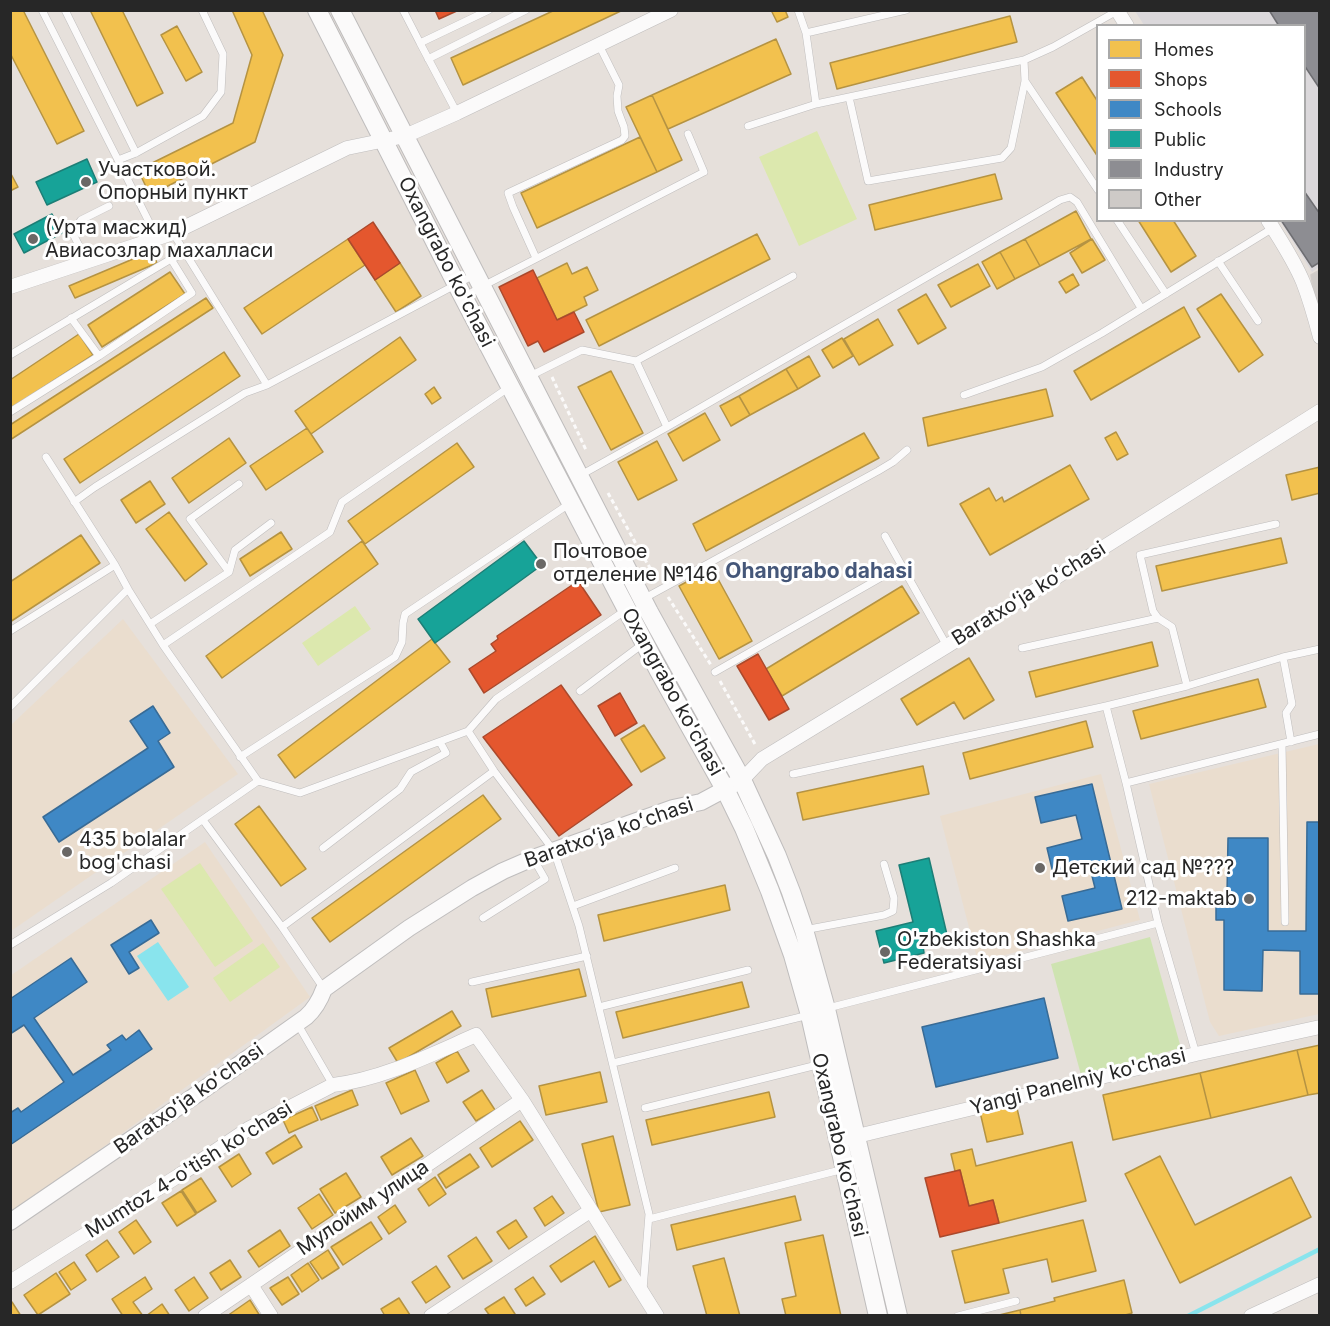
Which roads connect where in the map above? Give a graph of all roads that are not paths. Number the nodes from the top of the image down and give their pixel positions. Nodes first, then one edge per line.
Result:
1 (42, 10) edge
2 (65, 10) edge
3 (202, 10) edge
4 (317, 10) edge
5 (340, 10) edge
6 (403, 10) edge
7 (526, 10) edge
8 (671, 10) edge
9 (798, 10) edge
10 (906, 10) edge
11 (485, 11) edge
12 (1117, 11) edge
13 (1126, 24) edge
14 (806, 33) junction
15 (420, 43) junction
16 (599, 45) junction
17 (428, 59) junction
18 (1024, 60) junction
19 (1025, 81) junction
20 (849, 97) junction
21 (816, 104) junction
22 (457, 113) junction
23 (748, 126) dead end
24 (688, 134) dead end
25 (405, 136) junction
26 (383, 140) junction
27 (136, 153) junction
28 (118, 160) junction
29 (1096, 187) edge
30 (109, 206) dead end
31 (1119, 222) edge
32 (1270, 224) edge
33 (173, 233) junction
34 (157, 238) junction
35 (186, 253) junction
36 (536, 258) junction
37 (171, 260) junction
38 (87, 261) junction
39 (1218, 261) junction
40 (793, 276) dead end
41 (478, 281) junction
42 (10, 287) edge
43 (460, 291) junction
44 (1166, 294) junction
45 (1141, 308) junction
46 (71, 318) junction
47 (1258, 321) dead end
48 (1320, 337) edge
49 (10, 355) edge
50 (99, 356) junction
51 (636, 361) junction
52 (528, 377) junction
53 (267, 385) junction
54 (511, 387) junction
55 (964, 394) dead end
56 (1320, 411) edge
57 (10, 412) edge
58 (667, 427) junction
59 (908, 450) dead end
60 (46, 458) dead end
61 (587, 472) junction
62 (239, 484) dead end
63 (74, 502) junction
64 (571, 503) junction
65 (271, 523) dead end
66 (1276, 524) dead end
67 (885, 536) dead end
68 (116, 565) junction
69 (901, 566) junction
70 (229, 572) junction
71 (128, 589) junction
72 (643, 599) junction
73 (627, 610) junction
74 (1158, 618) junction
75 (150, 624) junction
76 (10, 631) edge
77 (644, 643) junction
78 (163, 645) junction
79 (947, 646) junction
80 (1022, 648) dead end
81 (1320, 649) edge
82 (1283, 657) junction
83 (715, 672) road end
84 (1187, 686) junction
85 (580, 691) dead end
86 (1106, 706) junction
87 (10, 707) edge
88 (468, 731) junction
89 (1320, 734) edge
90 (440, 742) junction
91 (1291, 742) junction
92 (1282, 744) junction
93 (240, 757) junction
94 (494, 771) junction
95 (793, 774) dead end
96 (742, 780) junction
97 (258, 781) junction
98 (1126, 783) junction
99 (725, 789) junction
100 (203, 820) junction
101 (323, 848) dead end
102 (554, 851) junction
103 (533, 858) junction
104 (884, 864) dead end
105 (675, 868) dead end
106 (573, 906) junction
107 (483, 918) dead end
108 (1285, 922) dead end
109 (1158, 923) junction
110 (282, 927) junction
111 (804, 930) junction
112 (10, 945) edge
113 (587, 956) junction
114 (748, 970) dead end
115 (472, 982) dead end
116 (324, 989) junction
117 (599, 1007) junction
118 (818, 1012) junction
119 (297, 1023) junction
120 (1320, 1027) edge
121 (1196, 1054) junction
122 (613, 1063) junction
123 (821, 1064) junction
124 (333, 1085) junction
125 (522, 1100) junction
126 (645, 1108) dead end
127 (847, 1138) junction
128 (844, 1169) junction
129 (590, 1211) junction
130 (649, 1219) junction
131 (10, 1222) edge
132 (10, 1282) edge
133 (1320, 1284) edge
134 (251, 1285) junction
135 (643, 1292) junction
136 (1016, 1301) dead end
137 (204, 1316) edge
138 (271, 1316) edge
139 (431, 1316) edge
140 (657, 1316) edge
141 (878, 1316) edge
142 (898, 1316) edge
143 (958, 1316) edge
144 (1251, 1316) edge

1 - 28 lane
2 - 27 lane
3 - 27 lane
4 - 26 main road, Oxangrabo ko'chasi
5 - 25 main road, Oxangrabo ko'chasi
6 - 15 lane
7 - 17 lane
8 - 16 street
9 - 14 lane
10 - 14 lane
11 - 15 lane
12 - 13 street
12 - 18 lane
14 - 21 lane
15 - 17 lane
16 - 22 street
16 - 36 lane
17 - 22 lane
18 - 19 lane
18 - 20 lane
19 - 20 lane
19 - 29 lane
20 - 21 lane
21 - 23 lane
22 - 25 street
24 - 36 lane
25 - 26 street
25 - 41 main road, Oxangrabo ko'chasi
26 - 33 street
26 - 43 main road, Oxangrabo ko'chasi
27 - 28 lane
28 - 34 lane
30 - 38 lane
31 - 44 lane
32 - 39 lane
32 - 48 street
33 - 34 street
33 - 35 lane
34 - 38 street
35 - 37 lane
35 - 53 lane
36 - 41 lane
37 - 46 lane
37 - 50 lane
38 - 42 street
39 - 44 lane
39 - 47 lane
40 - 51 lane
41 - 43 lane
41 - 43 lane
41 - 52 main road, Oxangrabo ko'chasi
43 - 53 lane
43 - 54 main road, Oxangrabo ko'chasi
44 - 45 lane
45 - 55 lane
45 - 58 lane
46 - 49 lane
46 - 50 lane
50 - 57 lane
51 - 52 lane
51 - 58 lane
52 - 61 main road, Oxangrabo ko'chasi
53 - 63 lane
54 - 64 main road, Oxangrabo ko'chasi
54 - 78 lane
56 - 79 street, Baratxoʻja koʻchasi
58 - 61 lane
59 - 72 lane
60 - 63 lane
61 - 72 main road, Oxangrabo ko'chasi
62 - 70 lane
63 - 68 lane
64 - 73 main road, Oxangrabo ko'chasi
64 - 93 lane
65 - 70 lane
66 - 74 lane
67 - 69 lane
68 - 71 lane
68 - 76 lane
69 - 79 lane
69 - 83 lane
70 - 75 lane
71 - 75 lane
71 - 87 lane
72 - 73 street
72 - 96 main road, Oxangrabo ko'chasi
73 - 77 main road, Oxangrabo ko'chasi
73 - 88 lane
74 - 80 lane
74 - 84 lane
75 - 78 lane
77 - 85 lane
77 - 99 main road, Oxangrabo ko'chasi
78 - 93 lane
79 - 96 street, Baratxoʻja koʻchasi
81 - 82 lane
82 - 84 lane
82 - 91 lane
84 - 86 lane
86 - 95 lane
86 - 98 lane
88 - 90 lane
88 - 94 lane
89 - 91 lane
90 - 97 lane
90 - 101 lane
91 - 92 lane
92 - 98 lane
92 - 108 lane
93 - 97 lane
94 - 102 lane
94 - 110 lane
96 - 99 street, Baratxoʻja koʻchasi
96 - 111 main road, Oxangrabo ko'chasi
97 - 100 lane
98 - 109 lane
99 - 102 street, Baratxoʻja koʻchasi
99 - 118 main road, Oxangrabo ko'chasi
100 - 110 lane
100 - 112 lane
102 - 103 street, Baratxoʻja koʻchasi
102 - 106 lane
103 - 107 lane
103 - 116 street, Baratxoʻja koʻchasi
104 - 111 lane
105 - 106 lane
106 - 113 lane
109 - 118 lane
109 - 121 lane
110 - 116 lane
111 - 118 main road, Oxangrabo ko'chasi
113 - 115 lane
113 - 117 lane
114 - 117 lane
116 - 119 street, Baratxoʻja koʻchasi
117 - 122 lane
118 - 122 lane
118 - 123 main road, Oxangrabo ko'chasi
118 - 127 main road, Oxangrabo ko'chasi
119 - 124 lane
119 - 131 street, Baratxoʻja koʻchasi
120 - 121 street, Yangi Panelniy ko'chasi
121 - 127 street, Yangi Panelniy ko'chasi
122 - 130 lane
123 - 126 lane
123 - 127 main road, Oxangrabo ko'chasi
124 - 125 street, Mumtoz 4-o'tish ko'chasi
124 - 132 street, Mumtoz 4-o'tish ko'chasi
125 - 129 street
125 - 134 street, Мулойим улица
127 - 128 main road, Oxangrabo ko'chasi
127 - 142 main road, Oxangrabo ko'chasi
128 - 130 lane
128 - 141 main road, Oxangrabo ko'chasi
129 - 135 street
129 - 139 street
130 - 135 lane
133 - 144 street
134 - 137 street, Мулойим улица
134 - 138 street
135 - 140 street
136 - 143 lane

